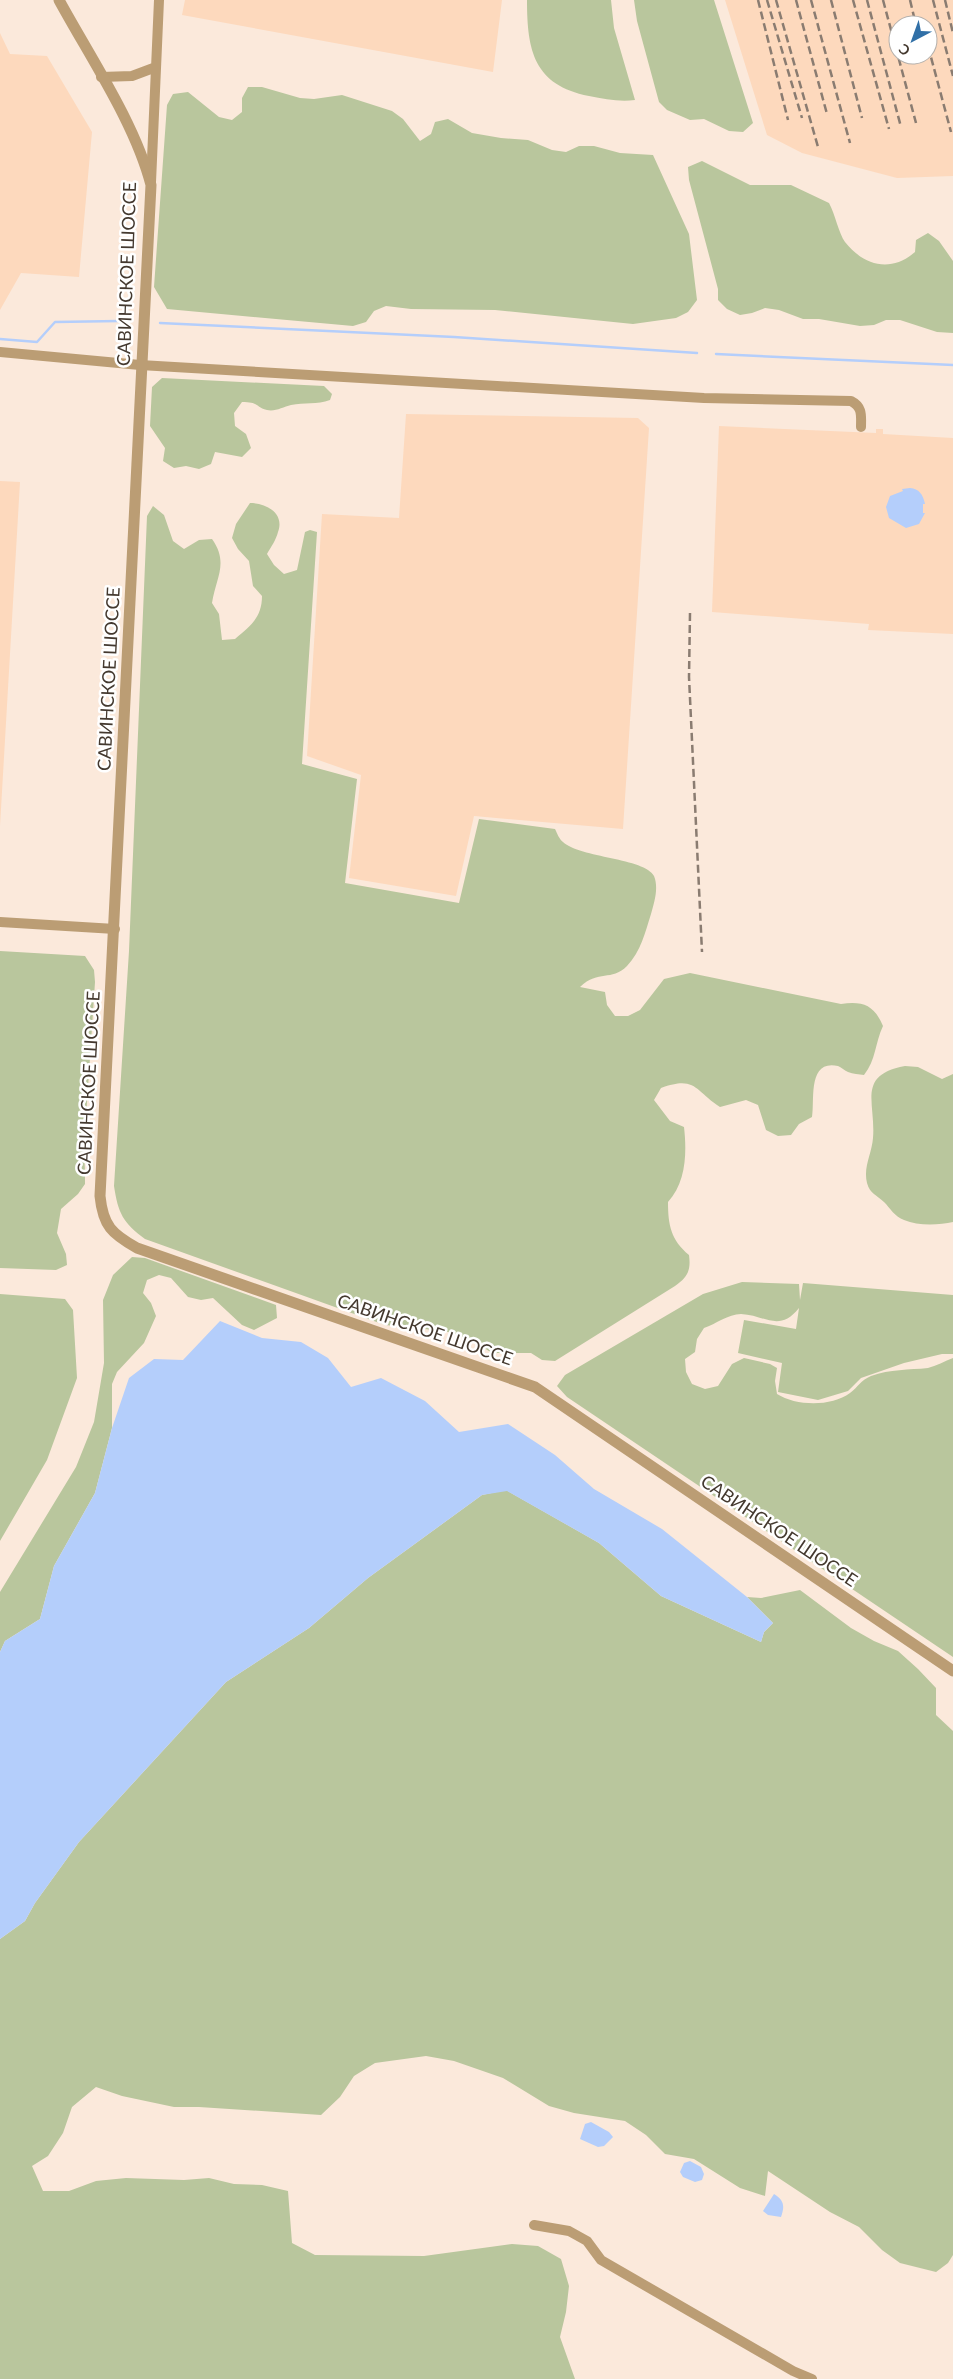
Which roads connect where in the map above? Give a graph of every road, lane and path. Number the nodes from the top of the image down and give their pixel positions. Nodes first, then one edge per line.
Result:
1 (59, 0) edge
2 (159, 0) edge
3 (156, 67) junction
4 (101, 77) junction
5 (151, 185) junction
6 (0, 352) edge
7 (140, 365) junction
8 (861, 427) dead end
9 (0, 922) edge
10 (115, 929) junction
11 (953, 1671) edge
12 (534, 2225) dead end
13 (812, 2379) edge

1 - 4 street, САВИНСКОЕ ШОССЕ
2 - 3 street
3 - 4 street
3 - 5 street
4 - 5 street, САВИНСКОЕ ШОССЕ
5 - 7 street, САВИНСКОЕ ШОССЕ
6 - 7 street
7 - 8 street
7 - 10 street, САВИНСКОЕ ШОССЕ
9 - 10 street
10 - 11 street, САВИНСКОЕ ШОССЕ
12 - 13 street

